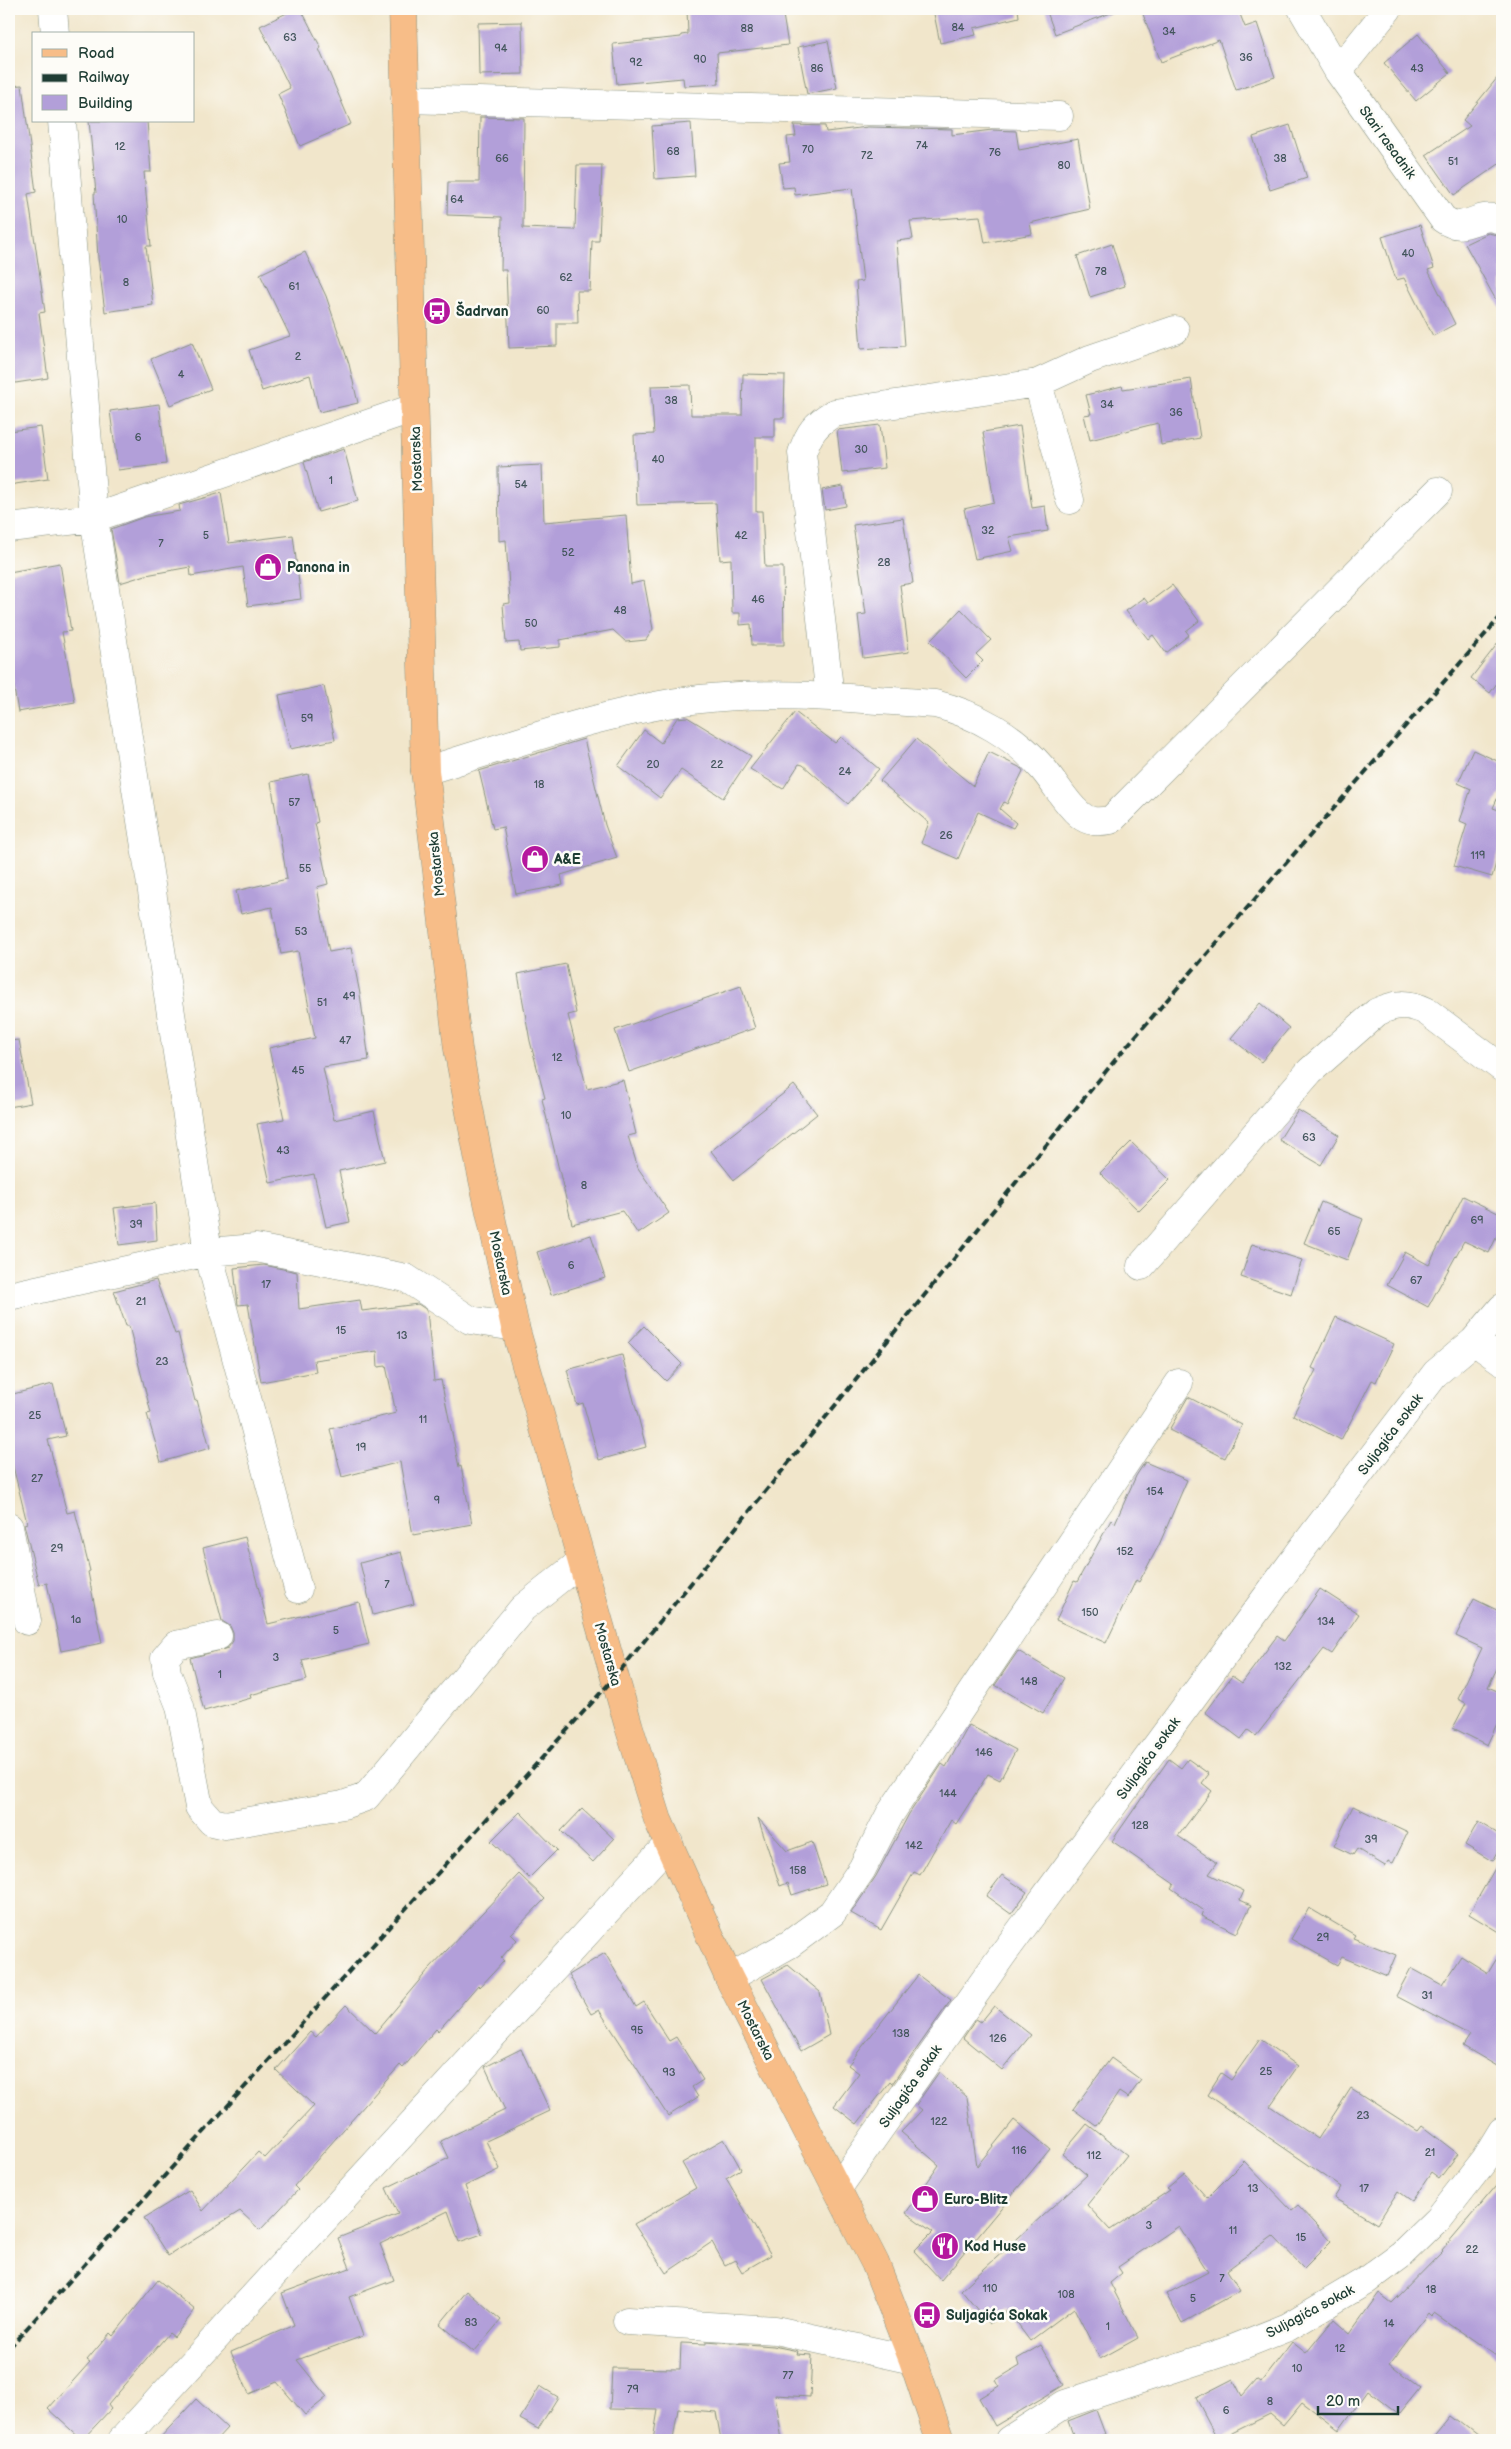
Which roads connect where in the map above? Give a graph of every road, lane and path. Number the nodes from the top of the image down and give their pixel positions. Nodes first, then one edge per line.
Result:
1 (53, 9) edge
2 (403, 9) edge
3 (1302, 9) edge
4 (1388, 9) edge
5 (55, 32) edge
6 (1338, 71) junction
7 (405, 99) junction
8 (1059, 116) dead end
9 (62, 122) edge
10 (1502, 221) edge
11 (1175, 330) dead end
12 (1038, 383) junction
13 (414, 408) junction
14 (1438, 491) dead end
15 (1070, 500) dead end
16 (94, 518) junction
17 (9, 528) edge
18 (830, 697) junction
19 (425, 771) junction
20 (1502, 1068) edge
21 (208, 1252) junction
22 (1140, 1266) dead end
23 (9, 1296) edge
24 (1502, 1308) edge
25 (515, 1327) junction
26 (1474, 1341) junction
27 (1502, 1361) edge
28 (1179, 1383) dead end
29 (9, 1528) edge
30 (582, 1561) junction
31 (298, 1590) dead end
32 (26, 1621) dead end
33 (218, 1636) dead end
34 (669, 1843) junction
35 (729, 1978) junction
36 (1502, 2131) edge
37 (838, 2188) junction
38 (627, 2321) dead end
39 (913, 2360) junction
40 (122, 2440) edge
41 (940, 2440) edge
42 (1009, 2440) edge

1 - 5 street
2 - 7 main road, Mostarska
3 - 6 street, Stari rasadnik
4 - 6 street
6 - 10 street, Stari rasadnik
7 - 8 street
7 - 13 main road, Mostarska
9 - 16 street
11 - 12 street
12 - 15 street
12 - 18 street
13 - 16 street
13 - 19 main road, Mostarska
14 - 18 street
16 - 17 street
16 - 21 street
18 - 19 street
19 - 25 main road, Mostarska
20 - 22 street
21 - 23 street
21 - 25 street
21 - 31 street
24 - 26 street, Suljagića sokak
25 - 30 main road, Mostarska
26 - 27 street
26 - 37 street, Suljagića sokak
28 - 35 street
29 - 32 street
30 - 33 street
30 - 34 main road, Mostarska
34 - 35 main road, Mostarska
34 - 40 street
35 - 37 main road, Mostarska
36 - 42 street, Suljagića sokak
37 - 39 main road, Mostarska
38 - 39 street
39 - 41 main road, Mostarska

